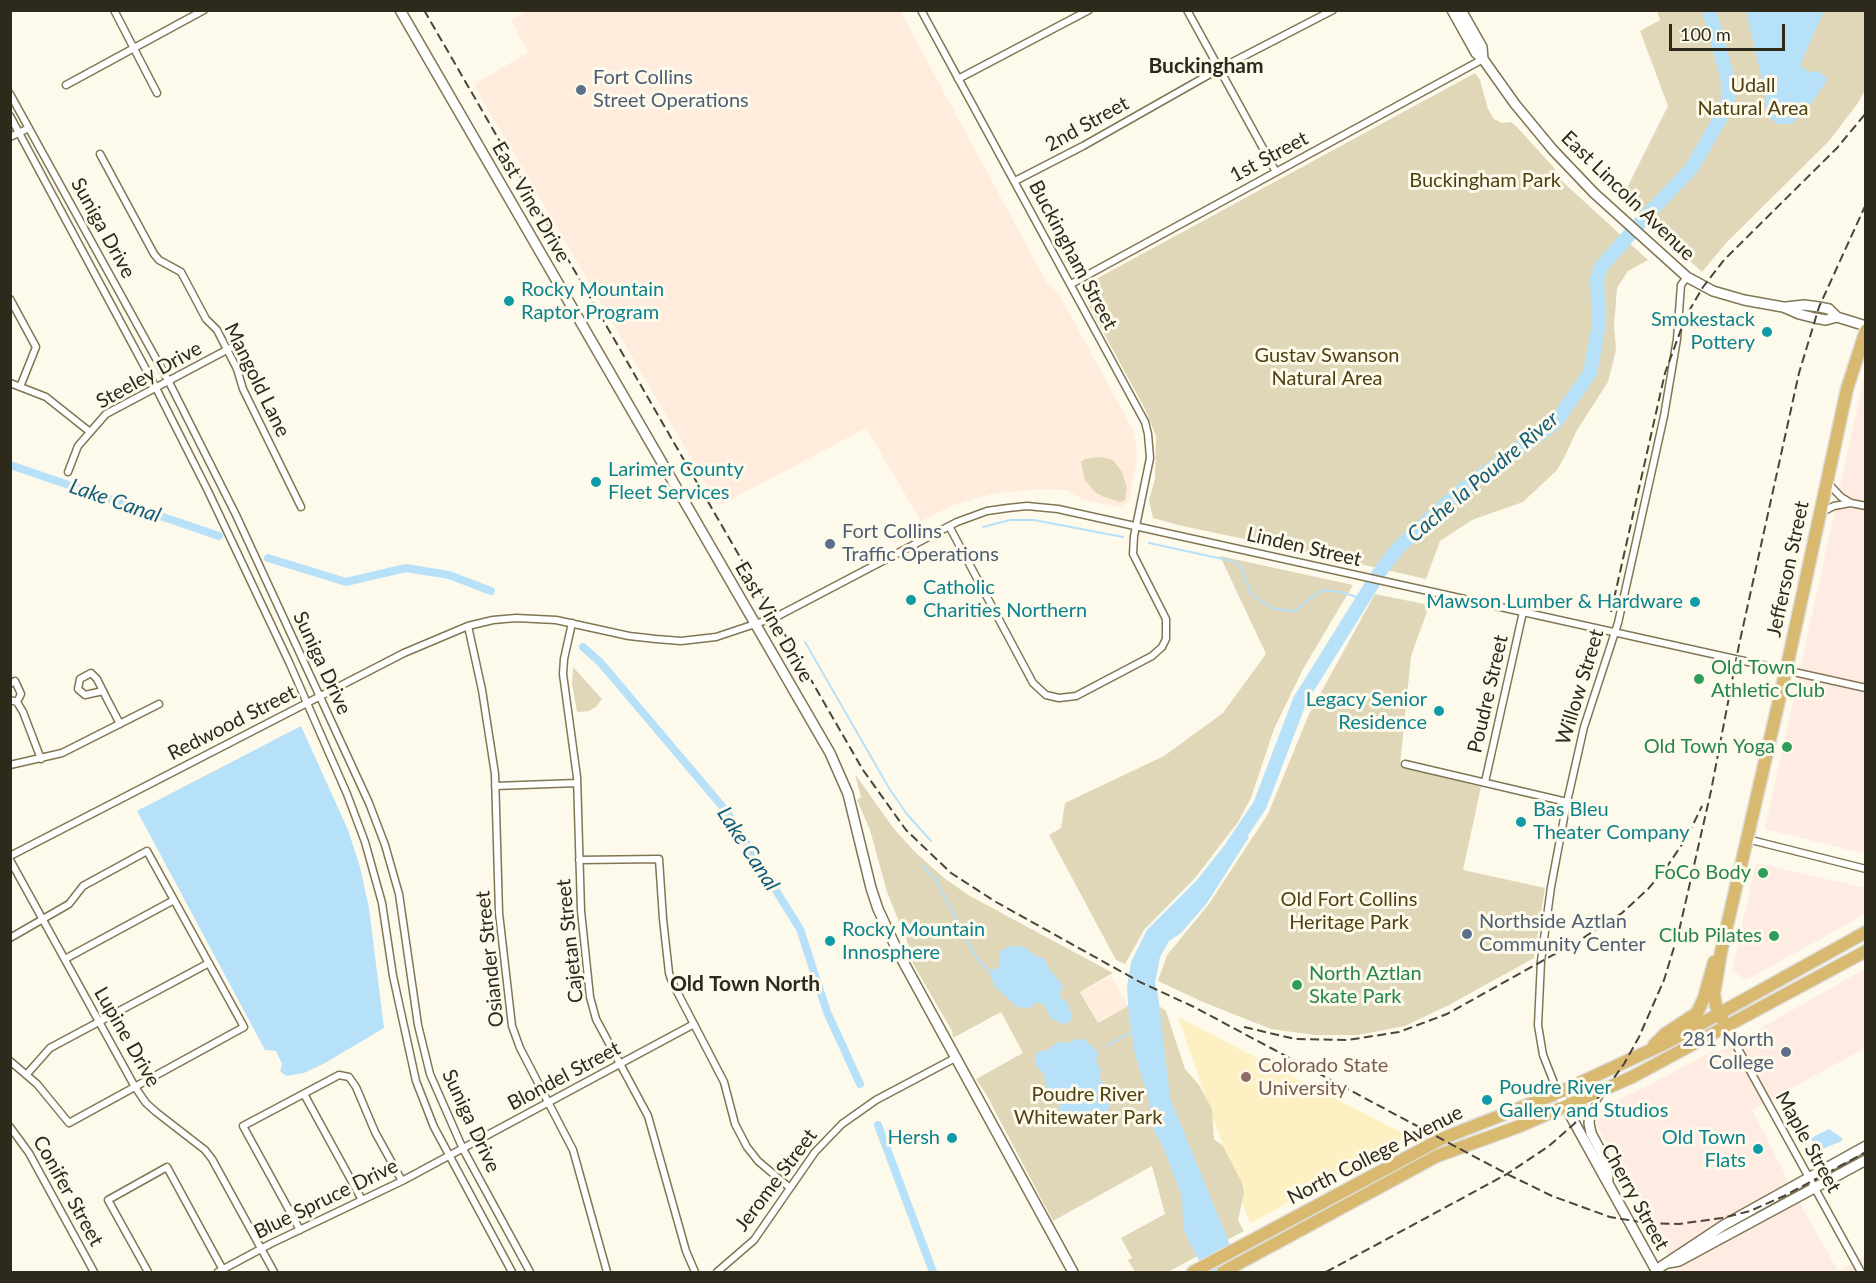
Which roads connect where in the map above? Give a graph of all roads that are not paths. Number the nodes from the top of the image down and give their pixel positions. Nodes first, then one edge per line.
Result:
1 (114, 10) edge
2 (204, 10) edge
3 (400, 10) edge
4 (921, 10) edge
5 (1089, 10) edge
6 (1187, 10) edge
7 (1333, 10) edge
8 (1452, 10) edge
9 (1461, 10) edge
10 (134, 48) junction
11 (1483, 59) junction
12 (1220, 69) junction
13 (958, 80) junction
14 (66, 85) dead end
15 (157, 93) dead end
16 (10, 94) edge
17 (20, 112) junction
18 (11, 117) edge
19 (29, 128) junction
20 (20, 133) junction
21 (10, 137) edge
22 (100, 154) dead end
23 (1276, 172) junction
24 (1015, 181) junction
25 (1687, 277) junction
26 (1071, 284) junction
27 (10, 299) edge
28 (1866, 328) edge
29 (236, 345) dead end
30 (228, 350) junction
31 (168, 381) junction
32 (10, 383) edge
33 (20, 387) junction
34 (156, 388) junction
35 (90, 432) junction
36 (68, 472) dead end
37 (1827, 482) junction
38 (1851, 503) junction
39 (1866, 506) edge
40 (301, 507) dead end
41 (1820, 513) junction
42 (949, 526) junction
43 (1136, 526) junction
44 (1523, 612) junction
45 (572, 623) junction
46 (755, 625) junction
47 (468, 626) junction
48 (1614, 633) junction
49 (1786, 671) junction
50 (10, 684) edge
51 (1866, 688) edge
52 (102, 690) dead end
53 (320, 697) junction
54 (14, 701) edge
55 (306, 703) junction
56 (159, 704) dead end
57 (120, 724) junction
58 (41, 759) junction
59 (1405, 764) dead end
60 (10, 765) edge
61 (1485, 782) junction
62 (577, 783) junction
63 (495, 786) junction
64 (1567, 802) junction
65 (1747, 839) junction
66 (10, 858) edge
67 (579, 860) junction
68 (1866, 869) edge
69 (174, 900) junction
70 (43, 920) junction
71 (1866, 932) edge
72 (10, 938) edge
73 (1866, 951) edge
74 (1721, 952) junction
75 (65, 959) junction
76 (208, 963) junction
77 (1720, 1014) junction
78 (99, 1021) junction
79 (694, 1024) junction
80 (1726, 1027) junction
81 (1647, 1052) junction
82 (957, 1057) junction
83 (10, 1061) edge
84 (621, 1064) junction
85 (27, 1074) junction
86 (135, 1087) junction
87 (1600, 1092) junction
88 (1558, 1093) junction
89 (304, 1094) junction
90 (549, 1102) junction
91 (1565, 1107) junction
92 (10, 1127) edge
93 (1866, 1146) edge
94 (463, 1149) junction
95 (449, 1156) junction
96 (1866, 1160) edge
97 (1809, 1177) junction
98 (402, 1181) junction
99 (1609, 1187) junction
100 (790, 1188) junction
101 (1815, 1188) junction
102 (362, 1200) junction
103 (300, 1230) junction
104 (261, 1249) junction
105 (1668, 1263) junction
106 (220, 1271) edge
107 (94, 1272) edge
108 (148, 1272) edge
109 (274, 1272) edge
110 (512, 1272) edge
111 (530, 1272) edge
112 (607, 1272) edge
113 (695, 1272) edge
114 (717, 1272) edge
115 (1073, 1272) edge
116 (1193, 1272) edge
117 (1223, 1272) edge
118 (1655, 1272) edge
119 (1860, 1272) edge

1 - 10 street
2 - 10 street
3 - 46 main road, East Vine Drive
4 - 13 street, Buckingham Street
5 - 13 street
6 - 12 street
7 - 12 street, 2nd Street
8 - 11 main road, East Lincoln Avenue
9 - 11 main road, East Lincoln Avenue
10 - 14 street
10 - 15 street
11 - 23 street, 1st Street
11 - 25 main road, East Lincoln Avenue
12 - 23 street
12 - 24 street, 2nd Street
13 - 24 street, Buckingham Street
16 - 17 street, Suniga Drive
17 - 18 street
17 - 19 street, Suniga Drive
18 - 20 street, Suniga Drive
19 - 20 street
19 - 31 street, Suniga Drive
20 - 21 street
20 - 34 street, Suniga Drive
22 - 30 street, Mangold Lane
23 - 26 street, 1st Street
24 - 26 street, Buckingham Street
25 - 28 main road, East Lincoln Avenue
25 - 48 street, Willow Street
26 - 43 street, Buckingham Street
27 - 33 street
28 - 37 highway, Jefferson Street
29 - 30 street, Steeley Drive
30 - 31 street, Steeley Drive
30 - 40 street, Mangold Lane
31 - 34 street, Steeley Drive
31 - 53 street, Suniga Drive
32 - 33 street
33 - 35 street
34 - 35 street, Steeley Drive
34 - 55 street, Suniga Drive
35 - 36 street, Steeley Drive
37 - 38 street
37 - 41 highway, Jefferson Street
38 - 39 street
38 - 41 street
41 - 49 highway, Jefferson Street
42 - 43 street, Linden Street
42 - 43 street, Buckingham Street
42 - 46 street, Linden Street
43 - 44 street, Linden Street
44 - 48 street, Linden Street
44 - 61 street, Poudre Street
45 - 46 street, Redwood Street
45 - 47 street, Redwood Street
45 - 62 street, Cajetan Street
46 - 82 main road, East Vine Drive
47 - 53 street, Redwood Street
47 - 63 street, Osiander Street
48 - 49 street, Linden Street
48 - 64 street, Willow Street
49 - 51 street, Linden Street
49 - 65 highway, Jefferson Street
50 - 54 street
52 - 57 street
53 - 55 street, Redwood Street
53 - 94 street, Suniga Drive
54 - 58 street
55 - 66 street, Redwood Street
55 - 95 street, Suniga Drive
56 - 57 street
57 - 58 street
58 - 60 street
59 - 61 street
61 - 64 street
62 - 63 street
62 - 67 street, Cajetan Street
63 - 90 street, Osiander Street
64 - 88 street, Willow Street
65 - 68 street
65 - 74 highway, Jefferson Street
66 - 70 street, Lupine Drive
67 - 79 street
67 - 84 street, Cajetan Street
69 - 70 street
69 - 75 street
69 - 76 street
70 - 72 street
70 - 75 street, Lupine Drive
71 - 77 highway, North College Avenue
73 - 80 highway, North College Avenue
74 - 77 highway, Jefferson Street
74 - 81 highway
75 - 78 street, Lupine Drive
76 - 78 street
76 - 86 street
77 - 80 highway, Jefferson Street
77 - 81 highway, North College Avenue
78 - 85 street
78 - 86 street, Lupine Drive
79 - 84 street, Blondel Street
79 - 100 street
80 - 87 highway, North College Avenue
80 - 97 street, Maple Street
81 - 88 highway, North College Avenue
82 - 100 street, Jerome Street
82 - 115 main road, East Vine Drive
83 - 85 street
84 - 90 street, Blondel Street
84 - 113 street, Cajetan Street
85 - 86 street
86 - 104 street, Lupine Drive
87 - 91 highway, North College Avenue
87 - 99 main road
88 - 91 main road, Willow Street
88 - 116 highway, North College Avenue
89 - 98 street
89 - 102 street
89 - 103 street
90 - 94 street, Blondel Street
90 - 112 street, Osiander Street
91 - 99 main road, Cherry Street
91 - 117 highway, North College Avenue
92 - 107 street, Conifer Street
93 - 97 main road
94 - 95 street, Blondel Street
94 - 111 street, Suniga Drive
95 - 98 street, Blue Spruce Drive
95 - 110 street, Suniga Drive
96 - 101 main road
97 - 101 street, Maple Street
97 - 105 main road
98 - 102 street, Blue Spruce Drive
99 - 118 main road, Cherry Street
100 - 114 street, Jerome Street
101 - 105 main road
101 - 119 street, Maple Street
102 - 103 street, Blue Spruce Drive
103 - 104 street, Blue Spruce Drive
104 - 106 street, Blue Spruce Drive
104 - 109 street, Lupine Drive
105 - 118 main road
106 - 108 street

